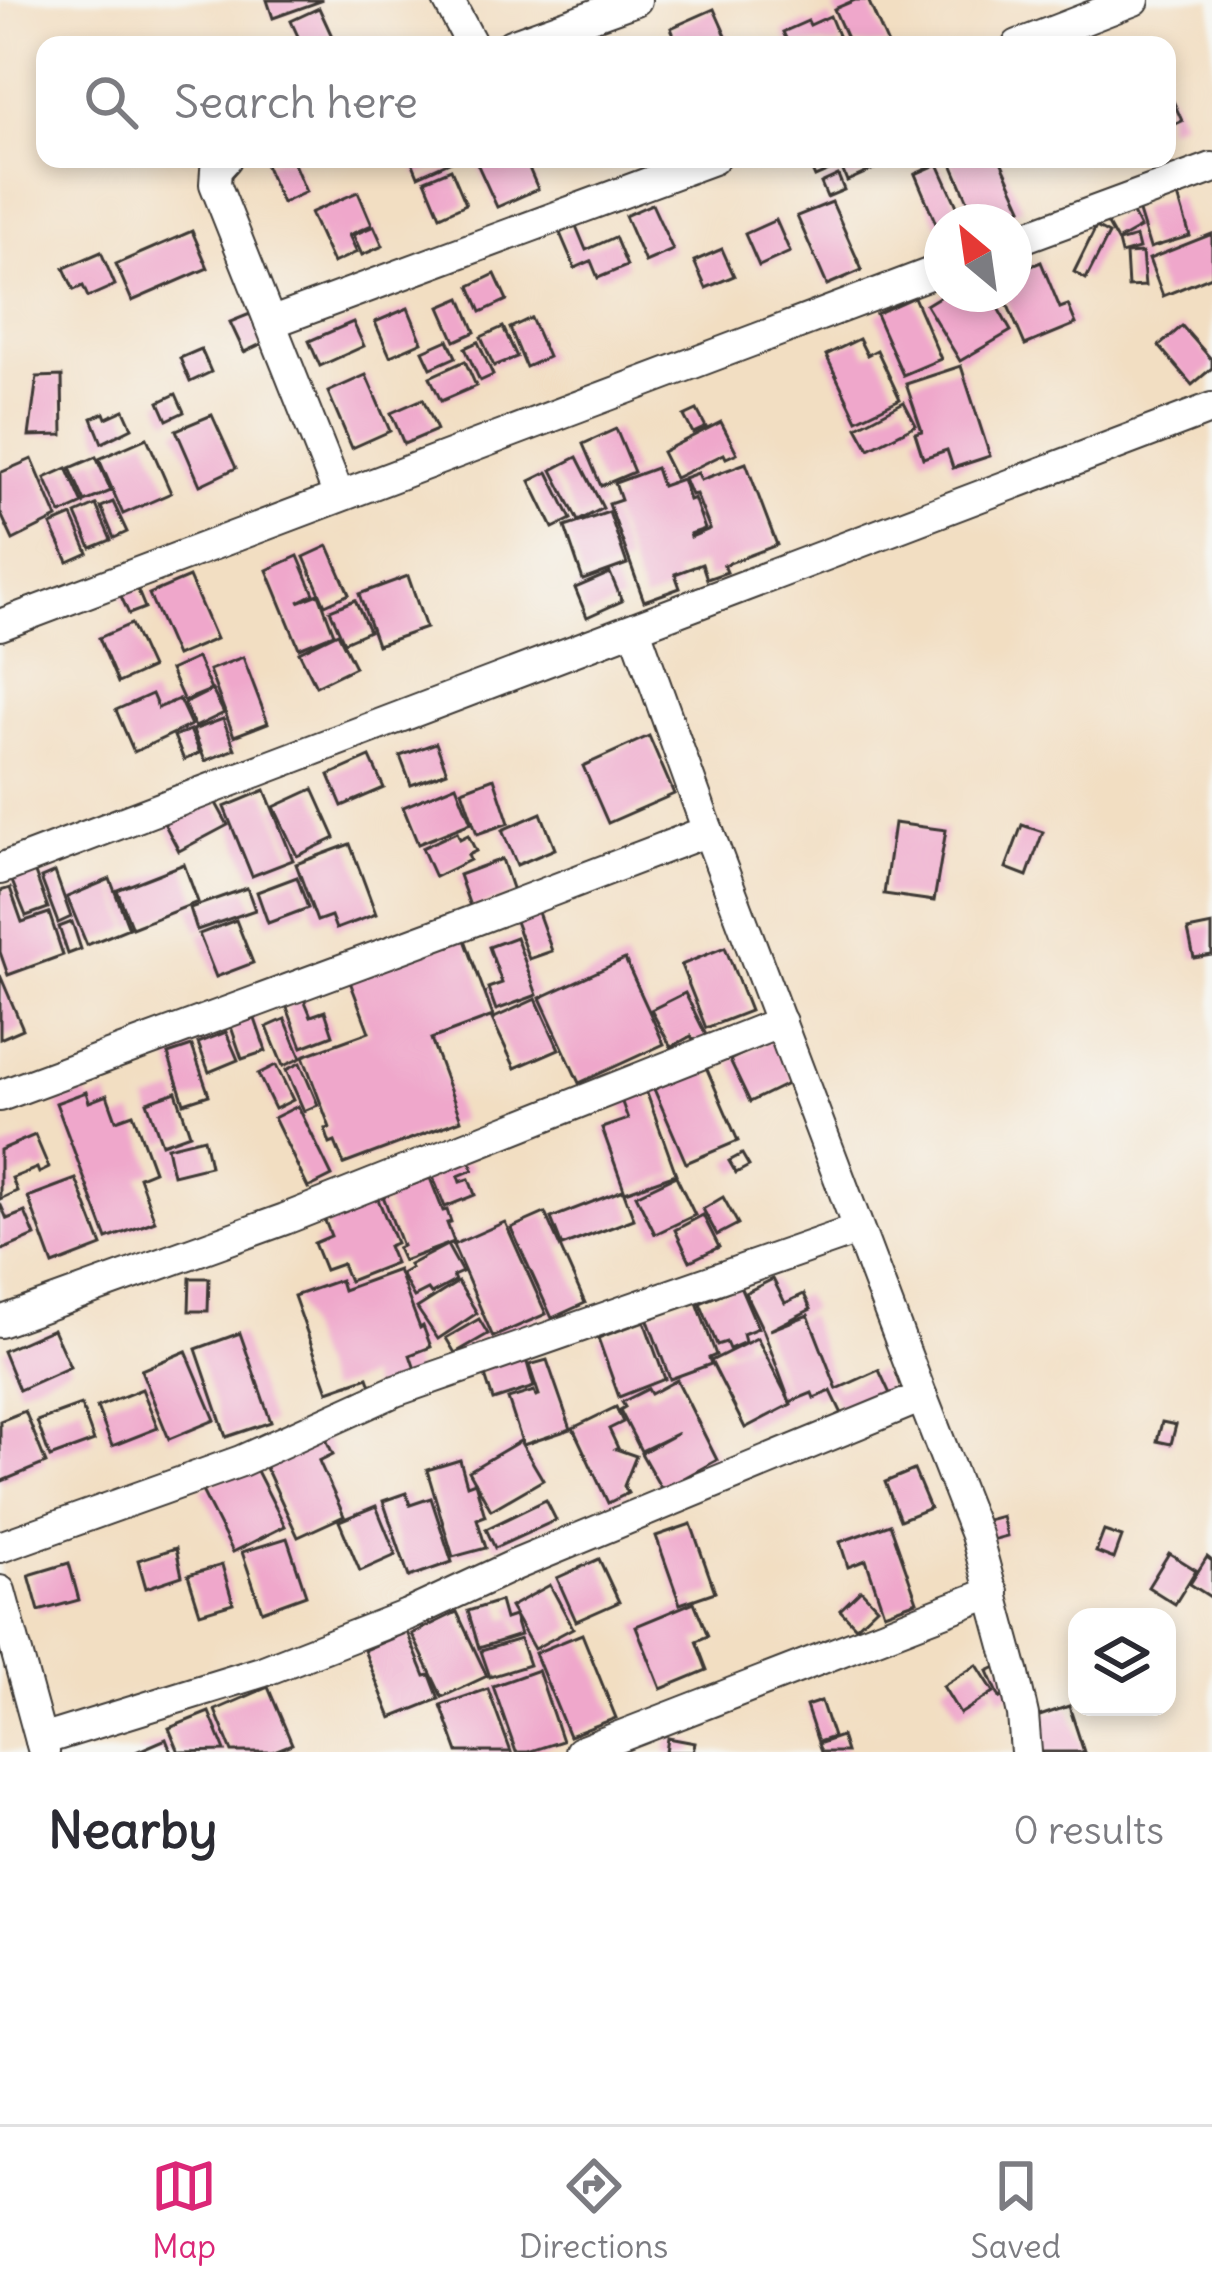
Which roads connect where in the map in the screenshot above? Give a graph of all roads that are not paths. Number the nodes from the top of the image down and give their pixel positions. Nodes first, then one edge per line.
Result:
1 (448, 0) edge
2 (636, 0) edge
3 (1134, 0) edge
4 (467, 36) edge
5 (536, 36) edge
6 (1041, 36) edge
7 (218, 168) edge
8 (688, 168) edge
9 (1212, 168) edge
10 (1032, 235) edge
11 (924, 276) edge
12 (270, 323) junction
13 (1212, 408) edge
14 (339, 496) junction
15 (0, 625) edge
16 (635, 629) junction
17 (708, 831) junction
18 (0, 868) edge
19 (781, 1022) junction
20 (0, 1096) edge
21 (857, 1229) junction
22 (0, 1322) edge
23 (922, 1397) junction
24 (0, 1546) edge
25 (0, 1591) edge
26 (993, 1592) junction
27 (42, 1746) edge
28 (580, 1752) edge
29 (1027, 1752) edge

1 - 4 street
2 - 5 street
3 - 6 street
7 - 12 street
8 - 12 street
9 - 10 street
11 - 14 street
12 - 14 street
13 - 16 street
14 - 15 street
16 - 17 street
16 - 18 street
17 - 19 street
17 - 20 street
19 - 21 street
19 - 22 street
21 - 23 street
21 - 24 street
23 - 26 street
23 - 27 street
25 - 27 street
26 - 28 street
26 - 29 street

